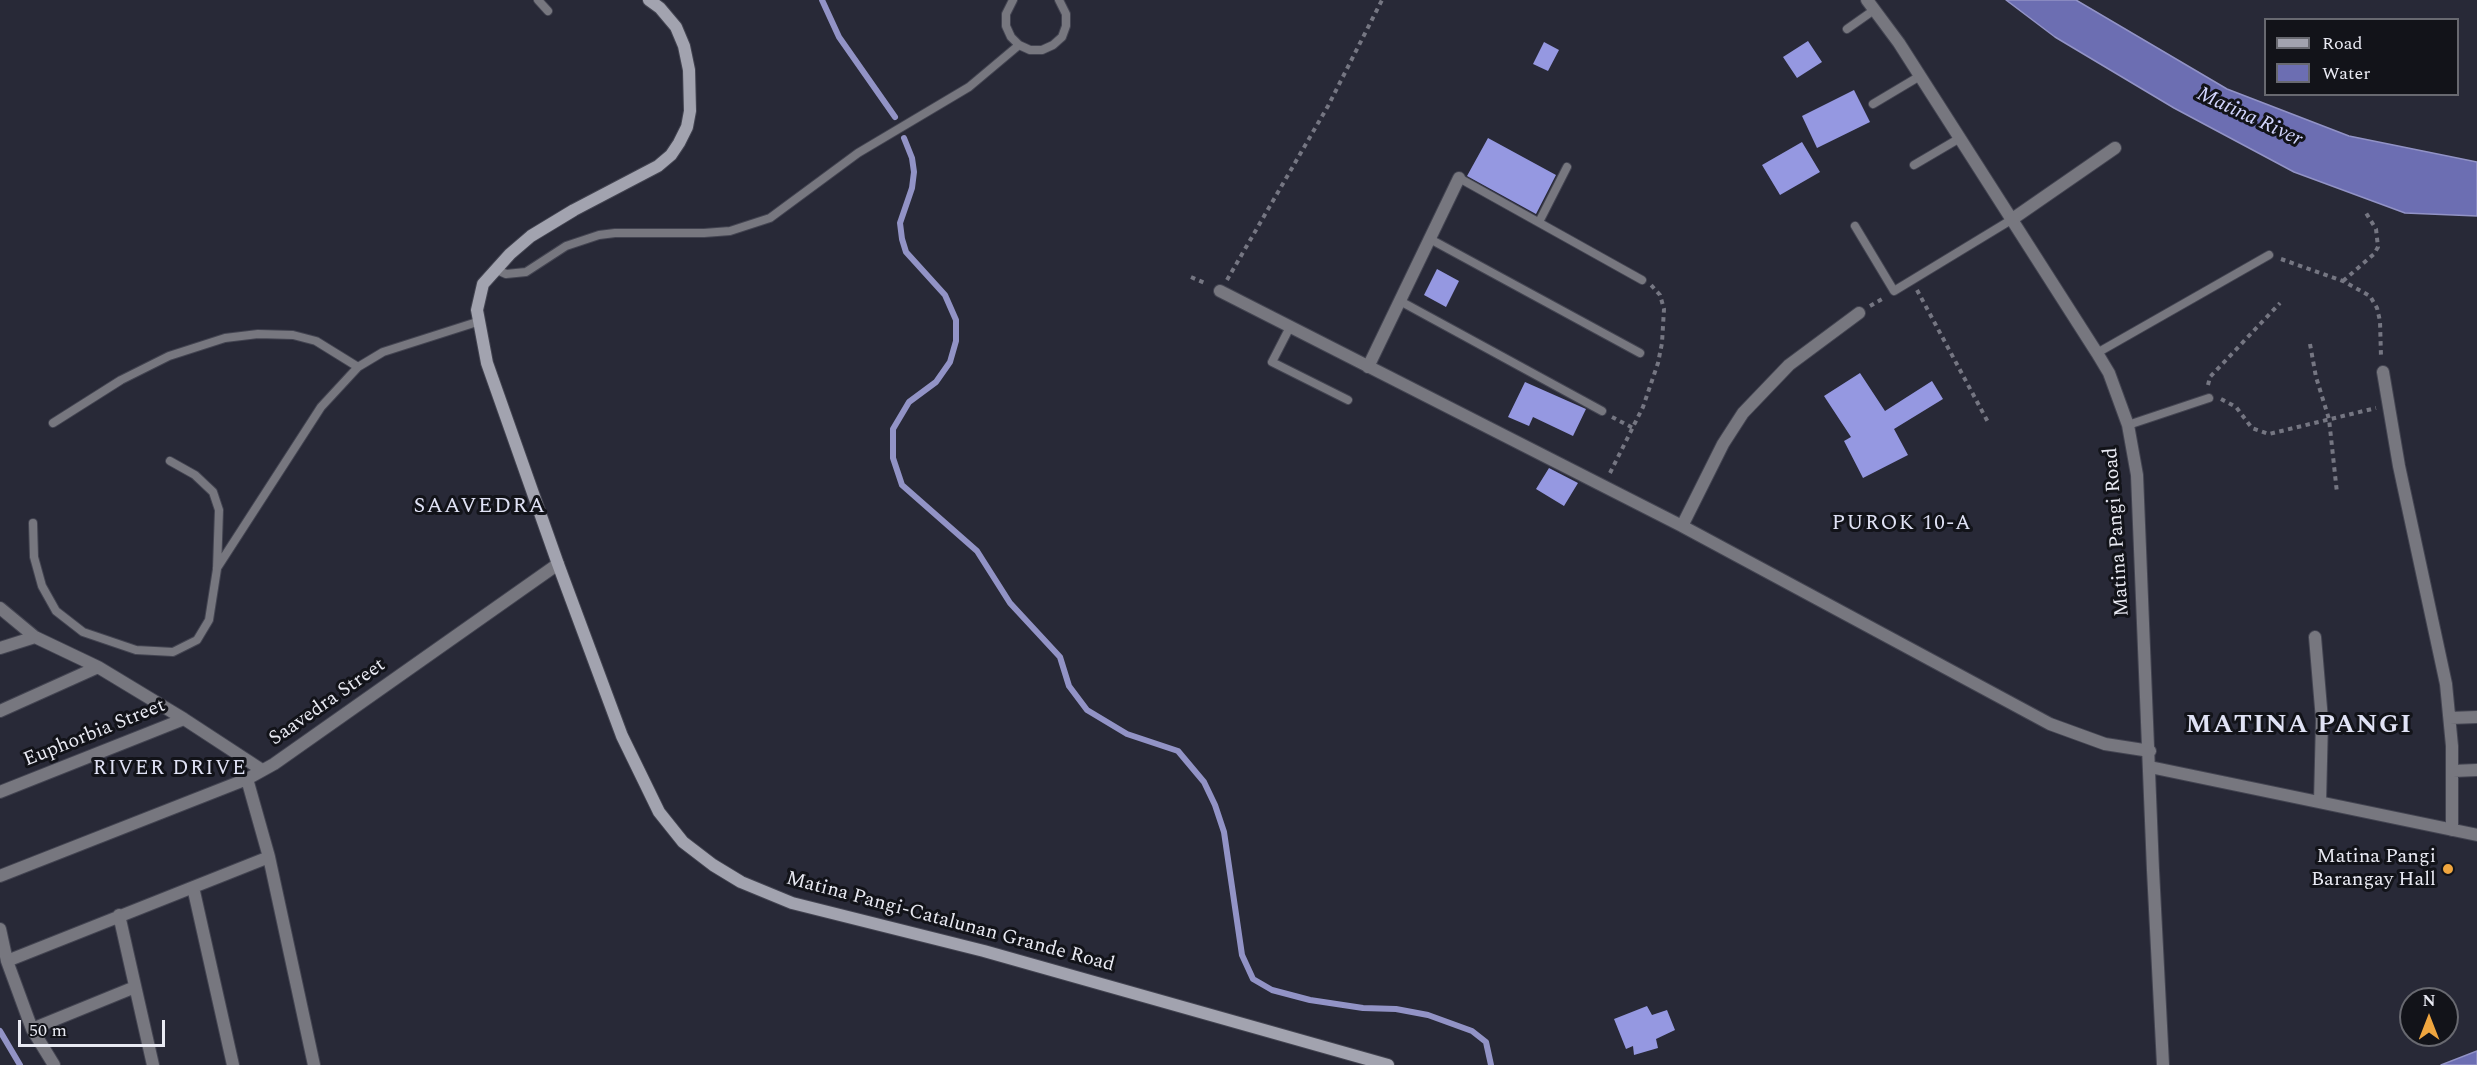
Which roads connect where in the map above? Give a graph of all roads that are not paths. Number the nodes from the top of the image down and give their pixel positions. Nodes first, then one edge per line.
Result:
1 (538, 0) edge
2 (650, 0) edge
3 (1013, 0) edge
4 (1059, 0) edge
5 (1870, 5) edge
6 (548, 11) dead end
7 (1847, 29) dead end
8 (1019, 45) junction
9 (1920, 76) junction
10 (1873, 104) dead end
11 (1959, 138) junction
12 (2115, 148) dead end
13 (1914, 165) dead end
14 (1567, 167) dead end
15 (1459, 178) joint
16 (2011, 220) junction
17 (1539, 222) junction
18 (1855, 226) dead end
19 (1430, 239) junction
20 (2269, 255) road end
21 (495, 269) junction
22 (1642, 280) road end
23 (1220, 291) road end
24 (1400, 301) junction
25 (1859, 313) road end
26 (477, 322) junction
27 (1290, 327) junction
28 (1640, 353) dead end
29 (2097, 353) junction
30 (358, 367) junction
31 (1368, 367) junction
32 (2383, 372) road end
33 (2209, 398) road end
34 (1348, 400) dead end
35 (1602, 411) road end
36 (53, 423) dead end
37 (2128, 425) junction
38 (170, 461) dead end
39 (33, 523) dead end
40 (1682, 526) junction
41 (558, 564) junction
42 (217, 569) junction
43 (0, 608) edge
44 (2315, 637) dead end
45 (35, 638) junction
46 (0, 648) edge
47 (98, 667) junction
48 (0, 711) edge
49 (2477, 717) edge
50 (2450, 718) junction
51 (184, 719) junction
52 (2150, 751) junction
53 (2150, 766) junction
54 (262, 770) junction
55 (2477, 770) edge
56 (2453, 771) junction
57 (247, 778) junction
58 (0, 792) edge
59 (2320, 802) junction
60 (2452, 830) junction
61 (2477, 836) edge
62 (269, 857) junction
63 (0, 876) edge
64 (193, 887) junction
65 (119, 915) junction
66 (0, 928) edge
67 (7, 961) junction
68 (135, 987) junction
69 (32, 1029) junction
70 (1361, 1062) edge
71 (54, 1065) edge
72 (153, 1065) edge
73 (233, 1065) edge
74 (314, 1065) edge
75 (1388, 1065) edge
76 (2163, 1065) edge

1 - 6 lane
2 - 21 street, Matina Pangi-Catalunan Grande Road
3 - 8 lane
4 - 8 lane
5 - 7 lane
5 - 9 street, Matina Pangi Road
8 - 21 lane
9 - 10 lane
9 - 11 street, Matina Pangi Road
11 - 13 lane
11 - 16 street, Matina Pangi Road
12 - 16 street
14 - 17 lane
15 - 17 lane
15 - 19 street
16 - 18 lane
16 - 29 street, Matina Pangi Road
17 - 22 lane
19 - 24 street
19 - 28 lane
20 - 29 lane
21 - 26 street, Matina Pangi-Catalunan Grande Road
23 - 27 street
24 - 31 street
24 - 35 lane
25 - 40 street
26 - 30 lane
26 - 41 street, Matina Pangi-Catalunan Grande Road
27 - 31 street
27 - 34 lane
29 - 37 street, Matina Pangi Road
30 - 36 lane
30 - 42 lane
31 - 40 street
32 - 50 street
33 - 37 lane
37 - 52 street, Matina Pangi Road
38 - 42 lane
39 - 42 lane
40 - 52 street
41 - 54 street, Saavedra Street
41 - 70 street, Matina Pangi-Catalunan Grande Road
43 - 45 street
44 - 59 street
45 - 46 street
45 - 47 street
47 - 48 street
47 - 51 street
49 - 50 street
50 - 56 street
51 - 54 street, Euphorbia Street
51 - 58 street, Euphorbia Street
52 - 53 street, Matina Pangi Road
53 - 59 street
53 - 76 street, Matina Pangi Road
54 - 57 street, Saavedra Street
55 - 56 street
56 - 60 street
57 - 62 street
57 - 63 street, Saavedra Street
59 - 60 street
60 - 61 street
62 - 64 street
62 - 74 street
64 - 65 street
64 - 73 street
65 - 67 street
65 - 68 street
66 - 67 street
67 - 69 street
68 - 69 street
68 - 72 street
69 - 71 street
70 - 75 street, Matina Pangi-Catalunan Grande Road

